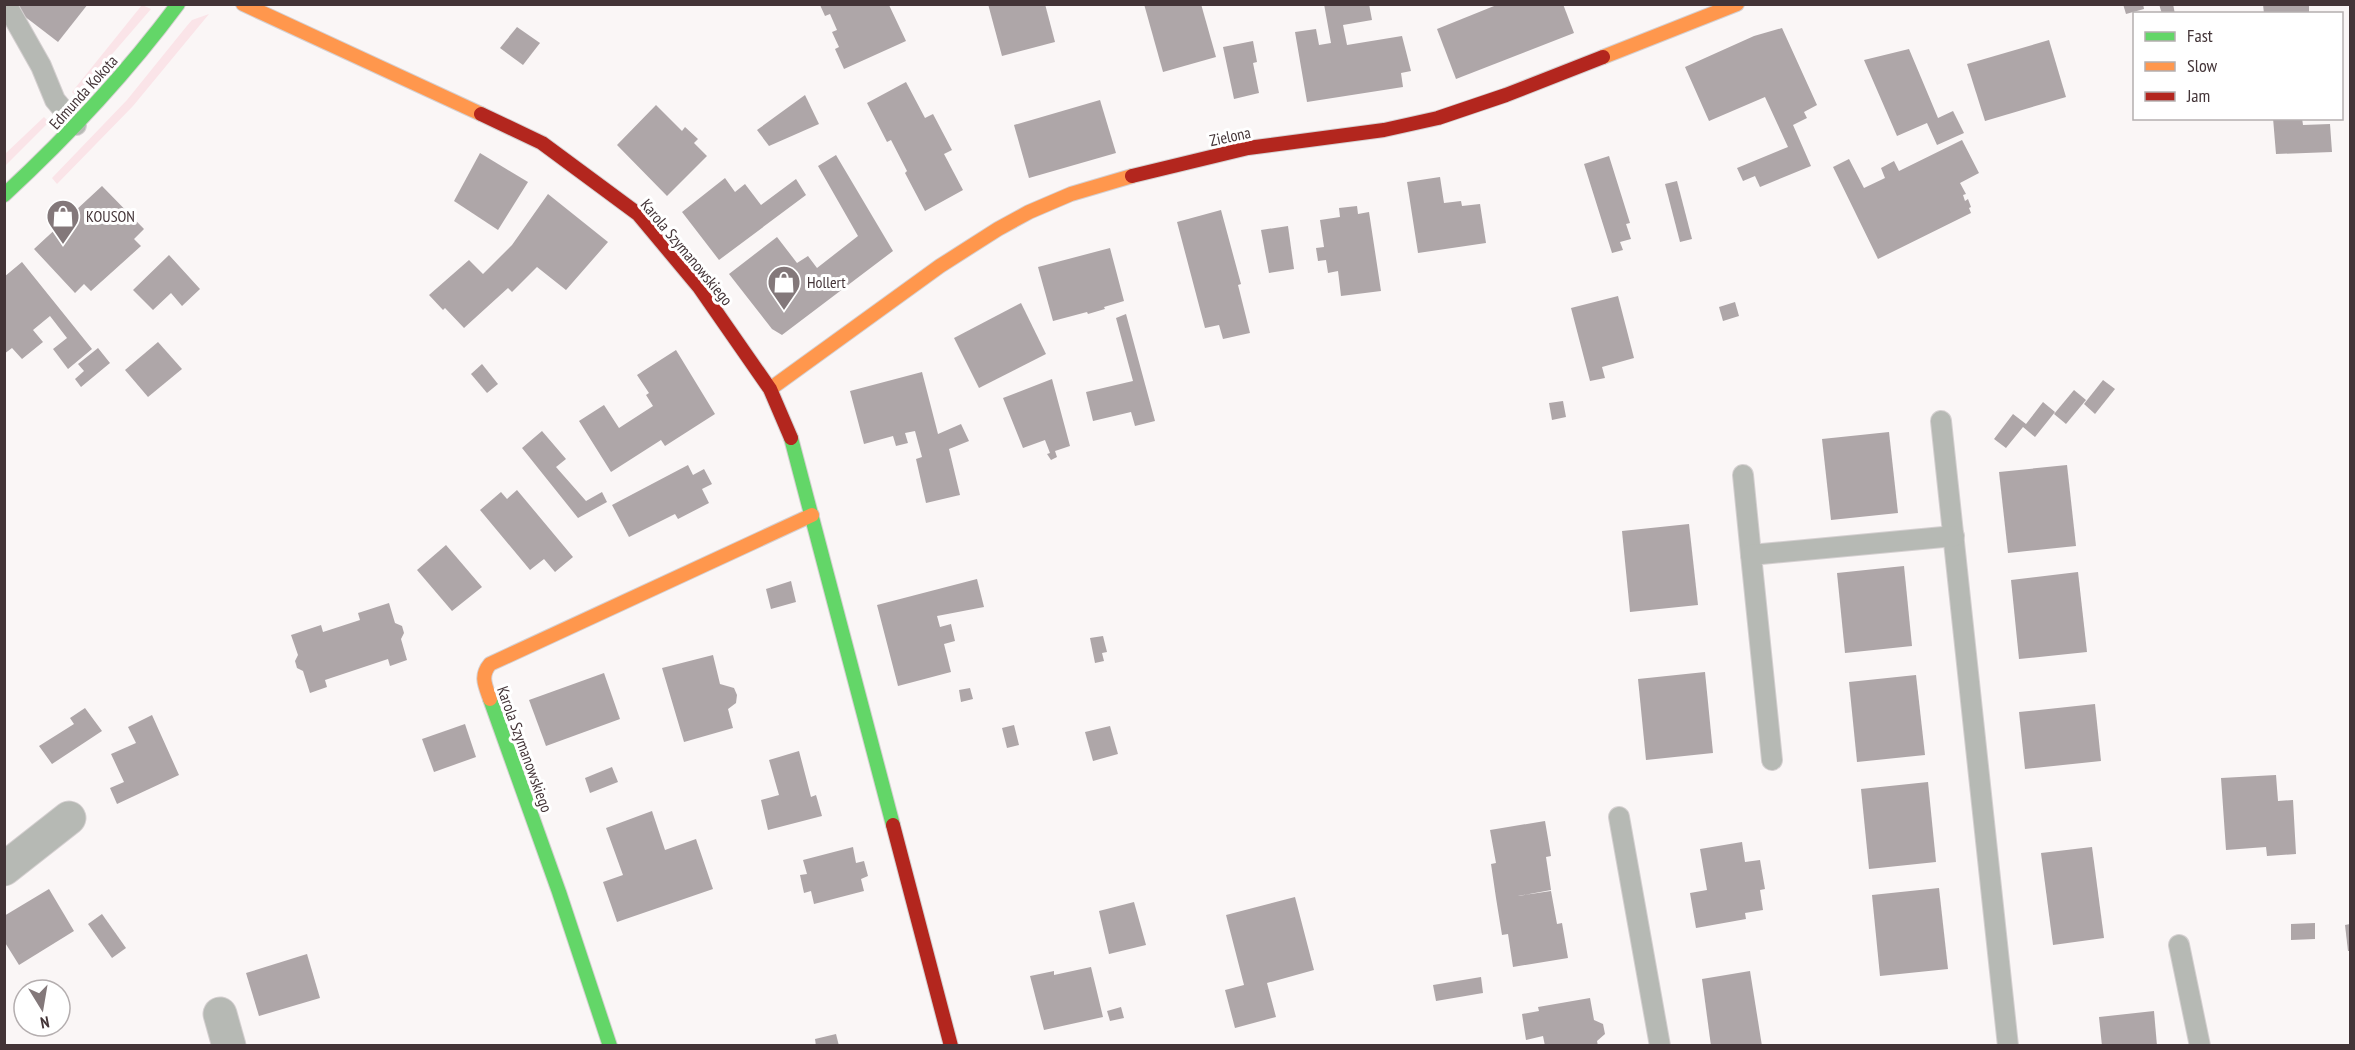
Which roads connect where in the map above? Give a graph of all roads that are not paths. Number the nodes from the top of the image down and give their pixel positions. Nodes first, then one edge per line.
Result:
1 (6, 4) edge
2 (178, 4) edge
3 (243, 4) edge
4 (1737, 4) edge
5 (76, 125) junction
6 (4, 195) edge
7 (770, 389) junction
8 (1941, 421) dead end
9 (1743, 475) dead end
10 (812, 515) junction
11 (1954, 536) junction
12 (1751, 555) junction
13 (1772, 760) dead end
14 (1619, 817) dead end
15 (69, 818) dead end
16 (4, 869) edge
17 (2179, 945) dead end
18 (220, 1014) dead end
19 (229, 1046) edge
20 (610, 1046) edge
21 (951, 1046) edge
22 (1660, 1046) edge
23 (2008, 1046) edge
24 (2200, 1046) edge

1 - 5 lane
2 - 5 street, Edmunda Kokota
3 - 7 street, Karola Szymanowskiego
4 - 7 street, Zielona
5 - 6 street, Edmunda Kokota
7 - 10 street, Karola Szymanowskiego
8 - 11 lane
9 - 12 lane
10 - 20 street, Karola Szymanowskiego
10 - 21 street, Karola Szymanowskiego
11 - 12 lane
11 - 23 lane
12 - 13 lane
14 - 22 lane
15 - 16 street
17 - 24 lane
18 - 19 street

